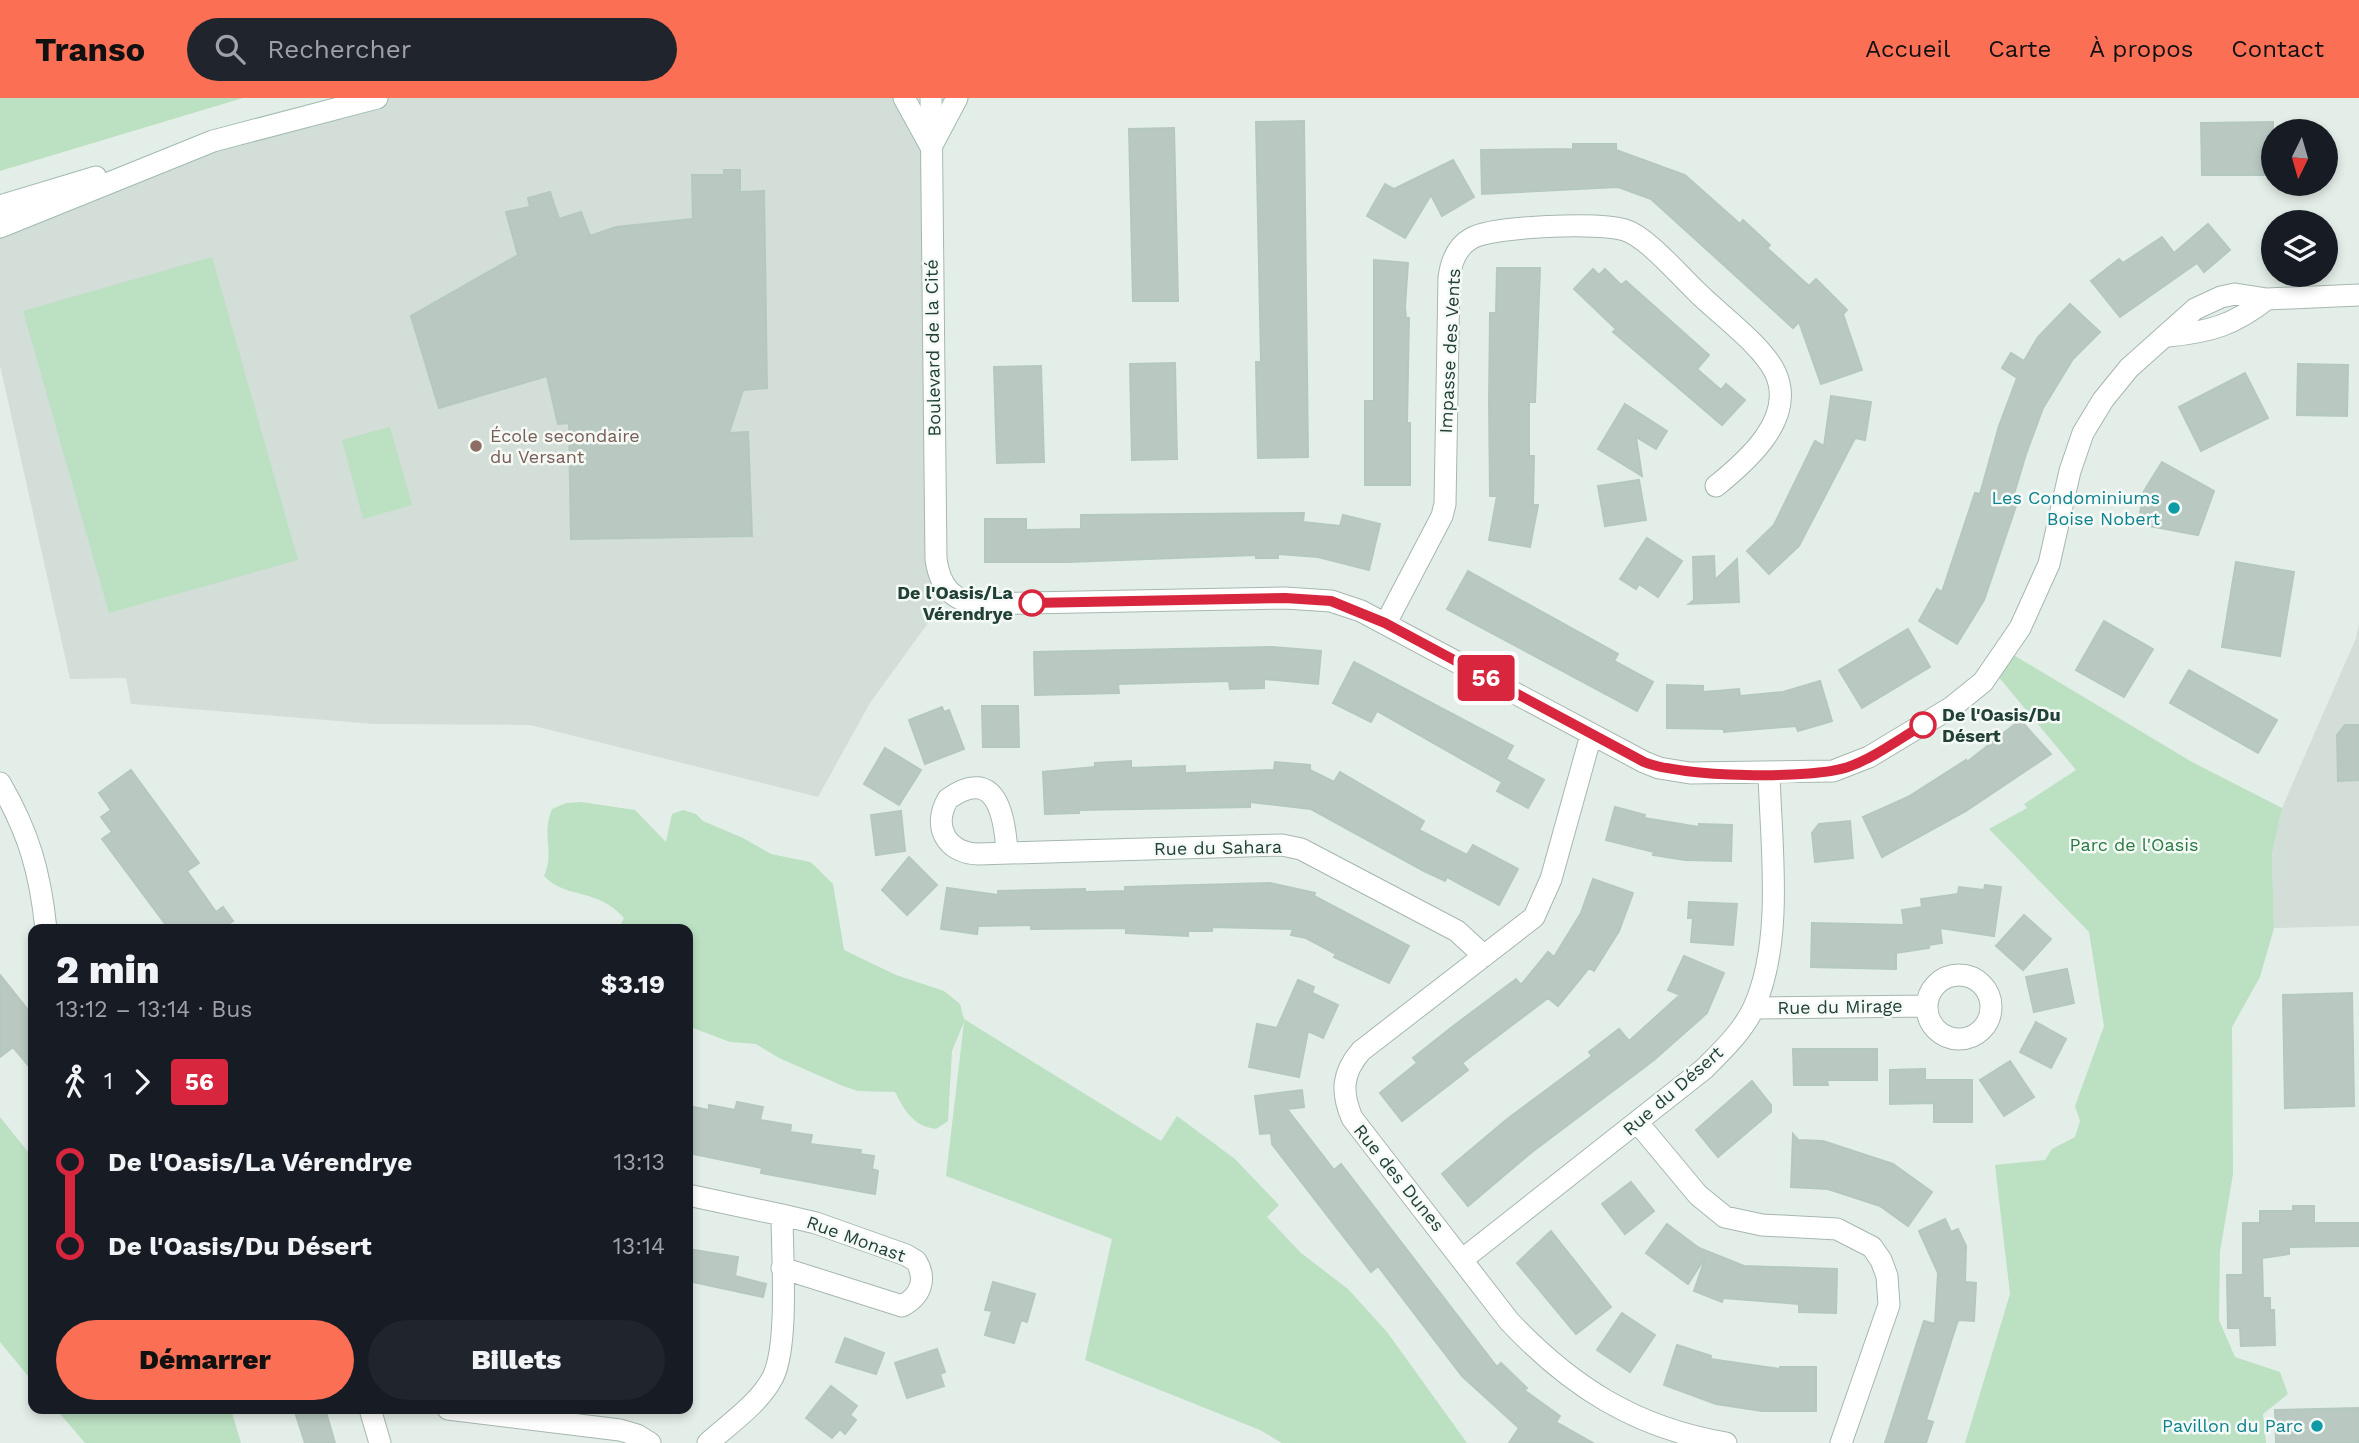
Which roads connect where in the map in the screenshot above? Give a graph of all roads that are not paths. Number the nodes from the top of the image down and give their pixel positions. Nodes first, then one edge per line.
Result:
1 (377, 98) edge
2 (904, 98) edge
3 (930, 98) edge
4 (957, 98) edge
5 (931, 147) junction
6 (169, 157) junction
7 (0, 206) edge
8 (0, 227) edge
9 (2359, 295) edge
10 (1716, 486) dead end
11 (1385, 623) junction
12 (1591, 735) junction
13 (1769, 774) junction
14 (0, 783) edge
15 (1007, 853) dead end
16 (45, 924) edge
17 (1484, 956) junction
18 (1926, 1006) dead end
19 (1754, 1007) junction
20 (1638, 1123) junction
21 (693, 1196) edge
22 (782, 1214) junction
23 (1463, 1259) junction
24 (782, 1268) junction
25 (371, 1414) edge
26 (489, 1414) edge
27 (380, 1443) edge
28 (650, 1443) edge
29 (708, 1443) edge
30 (1726, 1443) edge
31 (1841, 1443) edge

1 - 6 street
2 - 5 street
3 - 5 street, Boulevard de la Cité
4 - 5 street
5 - 11 street, Boulevard de la Cité
6 - 7 street
6 - 8 street
9 - 13 street
10 - 11 street, Impasse des Vents
11 - 12 street
12 - 13 street
12 - 17 street, Rue des Dunes
13 - 19 street, Rue du Désert
14 - 16 street
15 - 17 street, Rue du Sahara
17 - 23 street, Rue des Dunes
18 - 19 street, Rue du Mirage
19 - 20 street, Rue du Désert
20 - 23 street, Rue du Désert
20 - 31 street
21 - 22 street, Rue Monast
22 - 24 street, Rue Monast
22 - 24 street, Rue Monast
23 - 30 street, Rue des Dunes
24 - 29 street, Rue Monast
25 - 27 street
26 - 28 street

